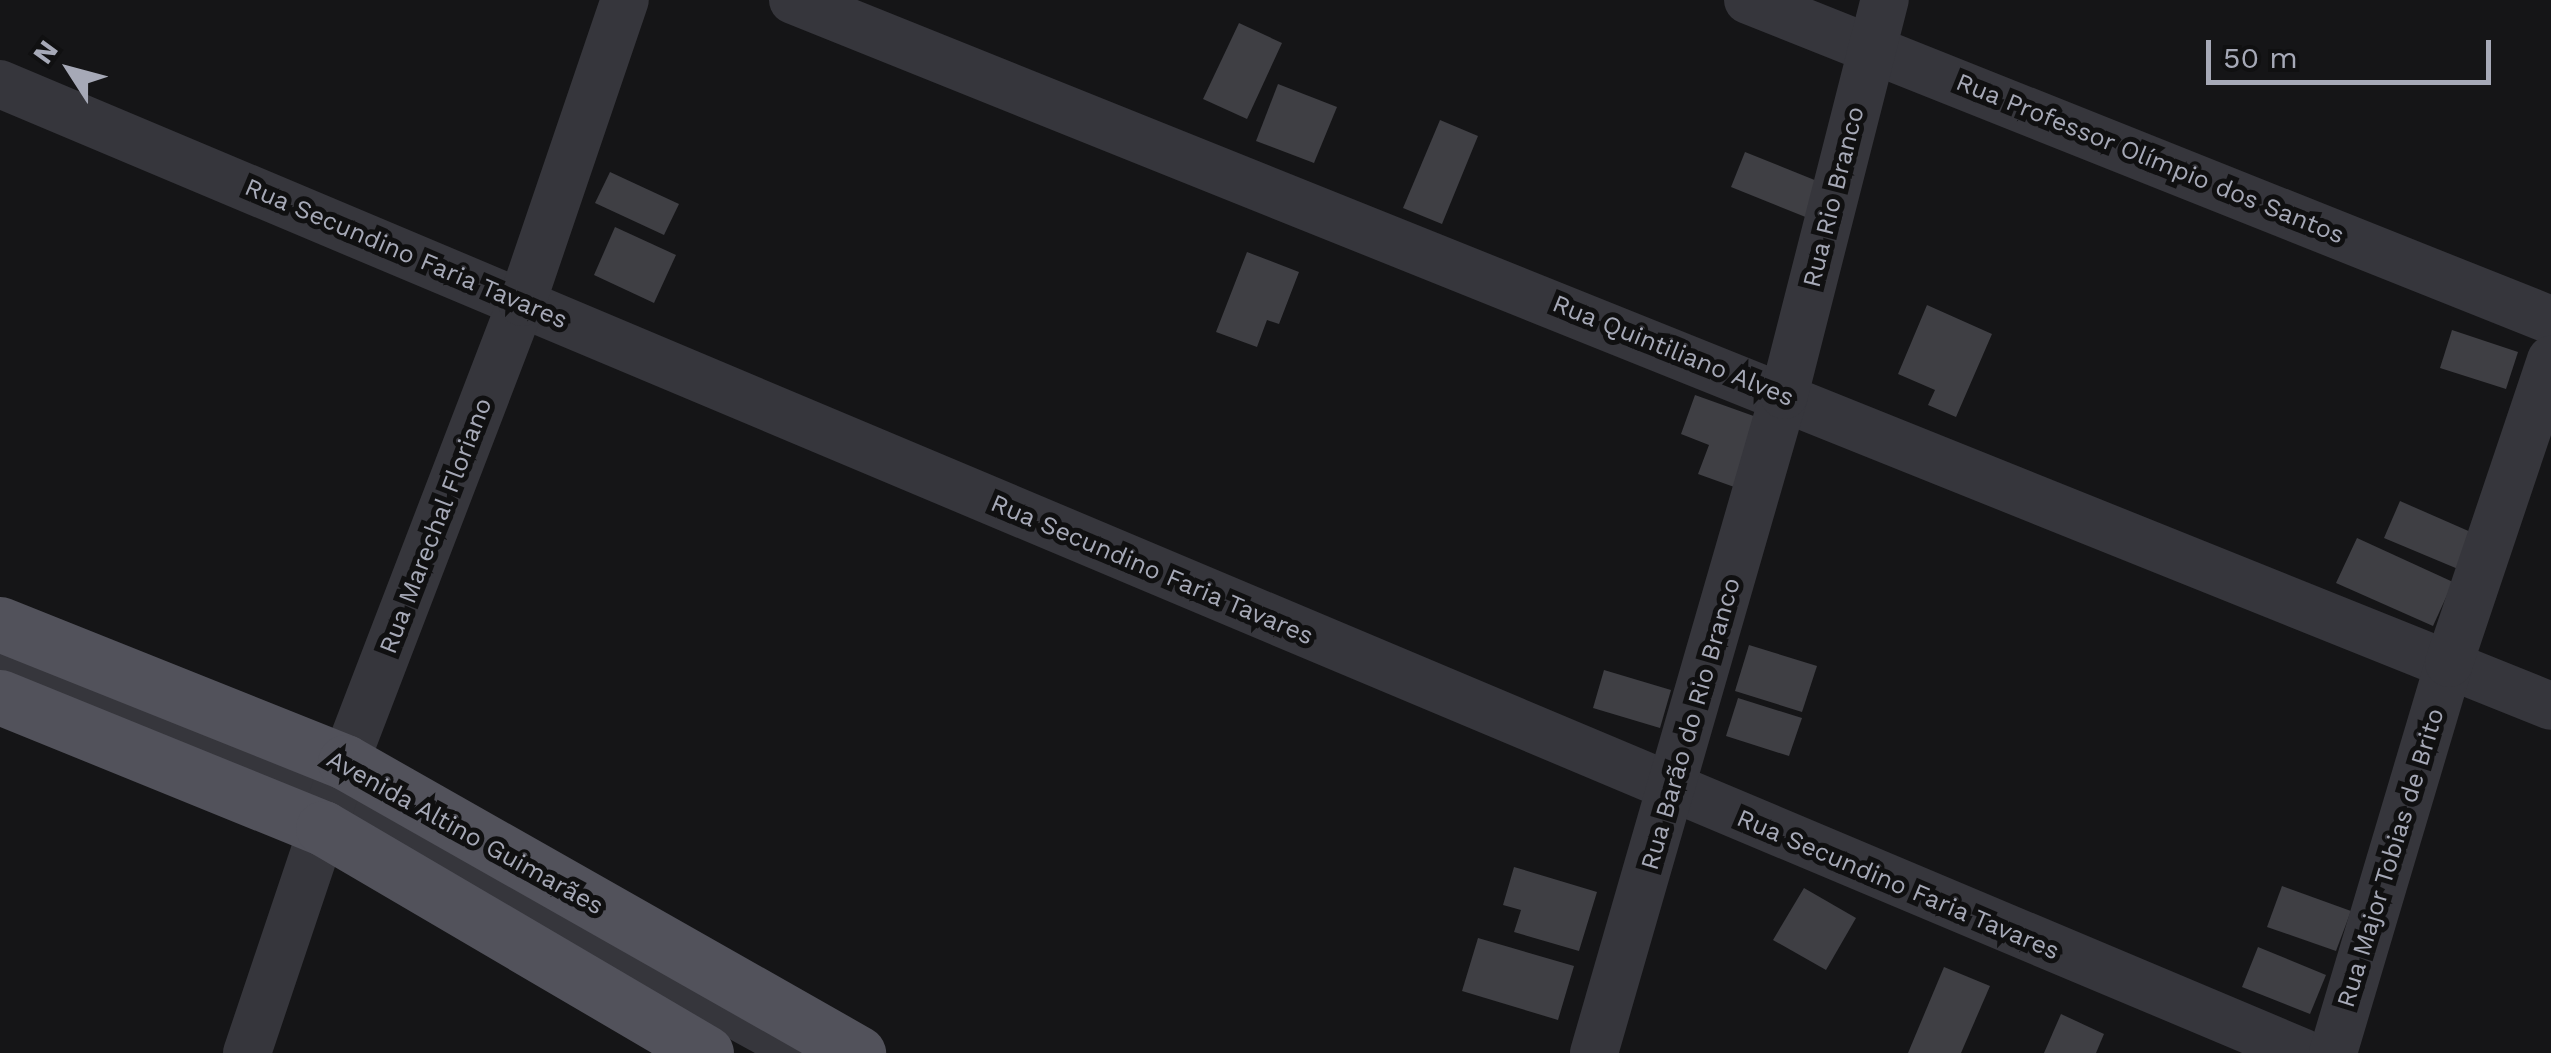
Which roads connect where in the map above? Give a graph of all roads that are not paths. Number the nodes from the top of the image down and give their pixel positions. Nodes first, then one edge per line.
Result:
1 (625, 0) edge
2 (792, 0) edge
3 (1748, 0) edge
4 (1885, 0) edge
5 (1872, 47) junction
6 (0, 84) edge
7 (522, 302) junction
8 (2551, 320) edge
9 (2551, 360) edge
10 (1784, 395) junction
11 (0, 624) edge
12 (0, 662) edge
13 (2448, 663) junction
14 (0, 697) edge
15 (2551, 706) edge
16 (1674, 792) junction
17 (334, 795) junction
18 (247, 1053) edge
19 (706, 1053) edge
20 (804, 1053) edge
21 (858, 1053) edge
22 (1594, 1053) edge
23 (2304, 1053) edge
24 (2332, 1053) edge

1 - 7 street, Rua Marechal Floriano
2 - 10 street, Rua Quintiliano Alves
3 - 5 street, Rua Professor Olímpio dos Santos
4 - 5 street, Rua Rio Branco
5 - 8 street, Rua Professor Olímpio dos Santos
5 - 10 street, Rua Rio Branco
6 - 7 street, Rua Secundino Faria Tavares
7 - 16 street, Rua Secundino Faria Tavares
7 - 17 street, Rua Marechal Floriano
9 - 13 street, Rua Major Tobias de Brito
10 - 13 street, Rua Quintiliano Alves
10 - 16 street, Rua Barão do Rio Branco
11 - 17 main road, Avenida Altino Guimarães
12 - 17 street
13 - 15 street, Rua Quintiliano Alves
13 - 24 street, Rua Major Tobias de Brito
14 - 17 main road, Avenida Altino Guimarães
16 - 22 street, Rua Barão do Rio Branco
16 - 23 street, Rua Secundino Faria Tavares
17 - 18 street, Rua Marechal Floriano
17 - 19 main road, Avenida Altino Guimarães
17 - 20 street
17 - 21 main road, Avenida Altino Guimarães

